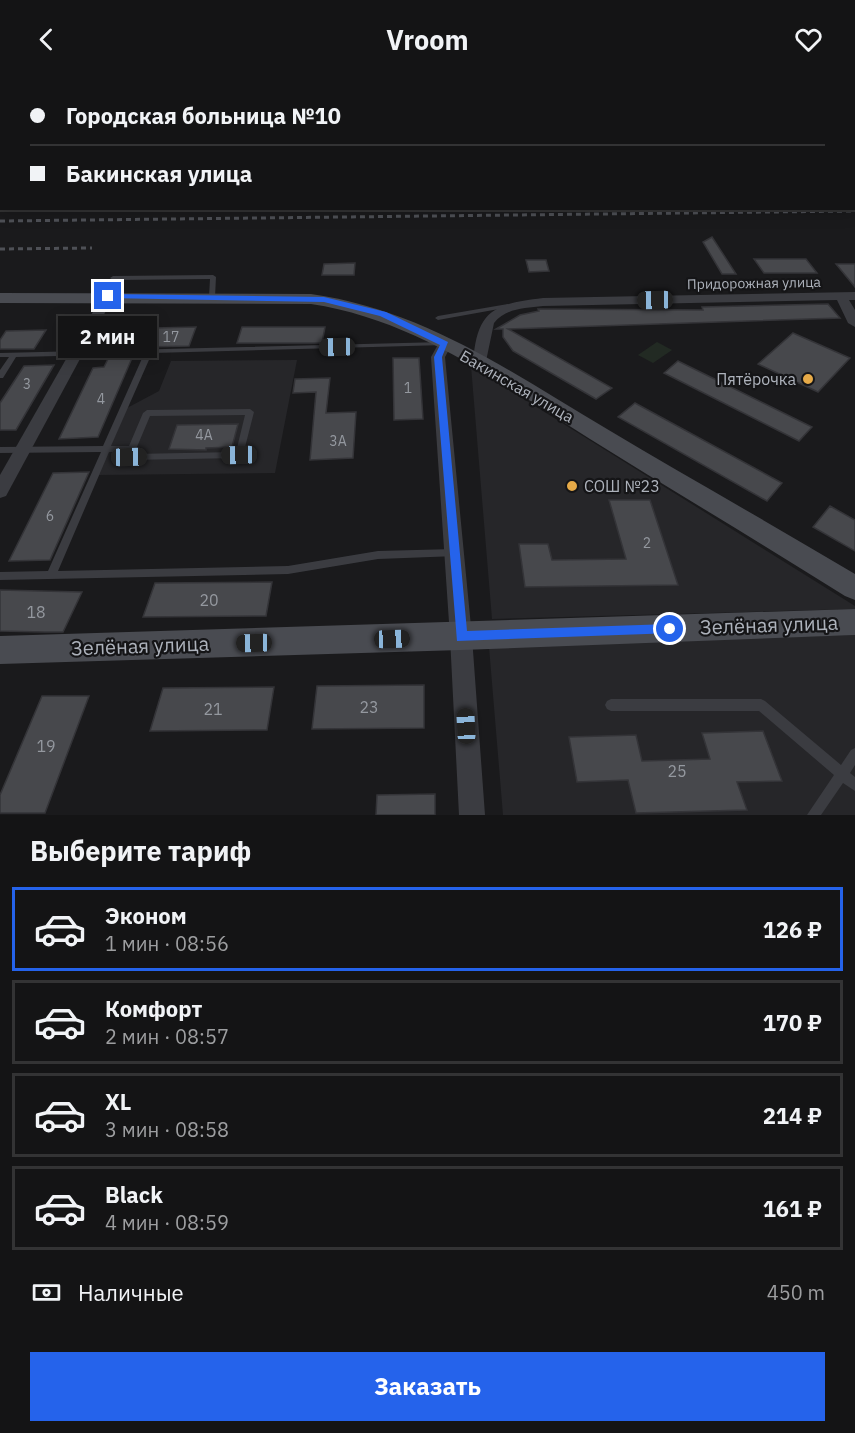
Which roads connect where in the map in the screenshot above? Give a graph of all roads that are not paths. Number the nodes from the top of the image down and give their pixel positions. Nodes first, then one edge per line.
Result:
1 (111, 287) junction
2 (841, 296) junction
3 (855, 296) edge
4 (0, 298) edge
5 (515, 305) junction
6 (438, 318) dead end
7 (855, 323) edge
8 (445, 344) junction
9 (149, 351) junction
10 (77, 353) junction
11 (14, 354) junction
12 (0, 355) edge
13 (480, 363) junction
14 (0, 376) edge
15 (133, 448) junction
16 (105, 449) junction
17 (0, 450) edge
18 (23, 450) junction
19 (0, 491) edge
20 (454, 553) junction
21 (51, 575) junction
22 (0, 576) edge
23 (855, 588) edge
24 (855, 622) edge
25 (461, 637) junction
26 (3, 656) edge
27 (611, 705) dead end
28 (855, 754) edge
29 (842, 774) junction
30 (855, 784) edge
31 (471, 815) edge
32 (813, 815) edge

1 - 4 main road, Бакинская улица
1 - 8 main road, Бакинская улица
1 - 10 street
2 - 3 street, Придорожная улица
2 - 5 street, Придорожная улица
2 - 7 street
5 - 6 lane
5 - 13 street, Придорожная улица
8 - 9 lane
8 - 13 main road, Бакинская улица
8 - 20 street
9 - 10 lane
9 - 16 lane
10 - 11 lane
10 - 18 street
11 - 12 lane
11 - 14 lane
13 - 23 main road, Бакинская улица
15 - 15 lane
15 - 16 lane
16 - 18 lane
16 - 21 lane
17 - 18 lane
18 - 19 street
20 - 21 lane
20 - 25 street
21 - 22 lane
24 - 25 main road, Зелёная улица
25 - 26 main road, Зелёная улица
25 - 31 street
27 - 29 lane
28 - 29 lane
29 - 30 lane
29 - 32 lane

